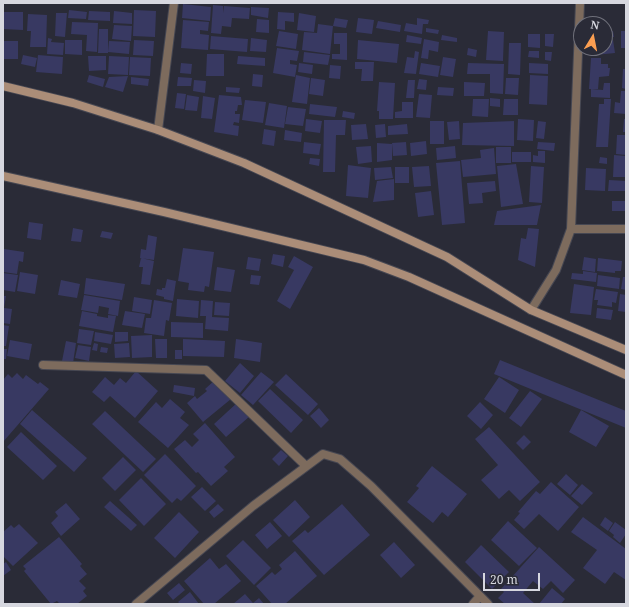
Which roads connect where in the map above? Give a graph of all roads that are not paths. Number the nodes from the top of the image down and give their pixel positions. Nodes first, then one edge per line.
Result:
1 (174, 3) edge
2 (580, 3) edge
3 (3, 86) edge
4 (158, 130) junction
5 (3, 176) edge
6 (571, 229) junction
7 (626, 229) edge
8 (531, 310) junction
9 (626, 350) edge
10 (43, 365) dead end
11 (626, 375) edge
12 (306, 466) junction
13 (480, 596) junction
14 (136, 604) edge
15 (473, 604) edge
16 (488, 604) edge

1 - 4 street
2 - 6 street
3 - 4 main road
4 - 8 main road
5 - 11 main road
6 - 7 street
6 - 8 street
8 - 9 main road
10 - 12 street
12 - 13 street
12 - 14 street
13 - 15 street
13 - 16 street

